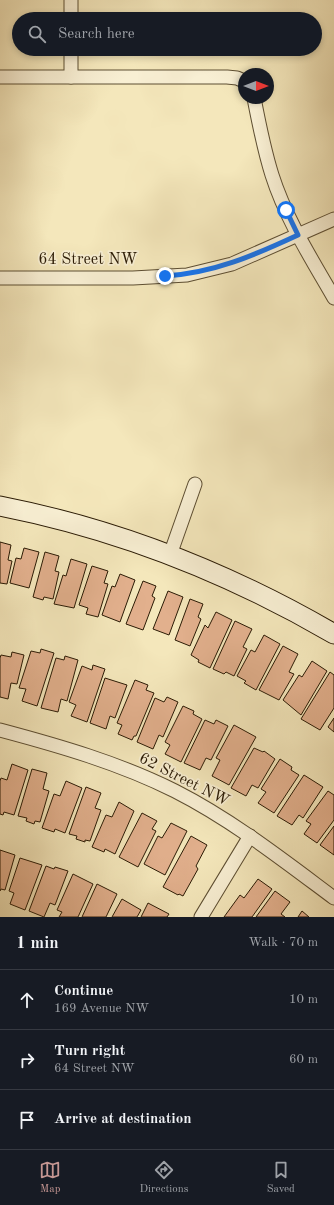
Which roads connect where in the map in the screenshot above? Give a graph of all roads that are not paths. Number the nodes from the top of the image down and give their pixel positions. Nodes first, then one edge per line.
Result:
1 (71, 0) edge
2 (71, 12) edge
3 (71, 56) edge
4 (0, 77) edge
5 (71, 77) junction
6 (238, 78) edge
7 (255, 104) edge
8 (334, 219) edge
9 (298, 235) junction
10 (0, 278) edge
11 (334, 298) edge
12 (195, 484) dead end
13 (0, 506) edge
14 (170, 555) junction
15 (334, 634) edge
16 (0, 730) edge
17 (250, 836) junction
18 (334, 898) edge
19 (201, 917) edge

1 - 2 street
3 - 5 street
4 - 5 street
5 - 6 street
7 - 9 street
8 - 9 street, 64 Street NW
9 - 10 street, 64 Street NW
9 - 11 street
12 - 14 street
13 - 14 street
14 - 15 street
16 - 17 street, 62 Street NW
17 - 18 street, 62 Street NW
17 - 19 street

